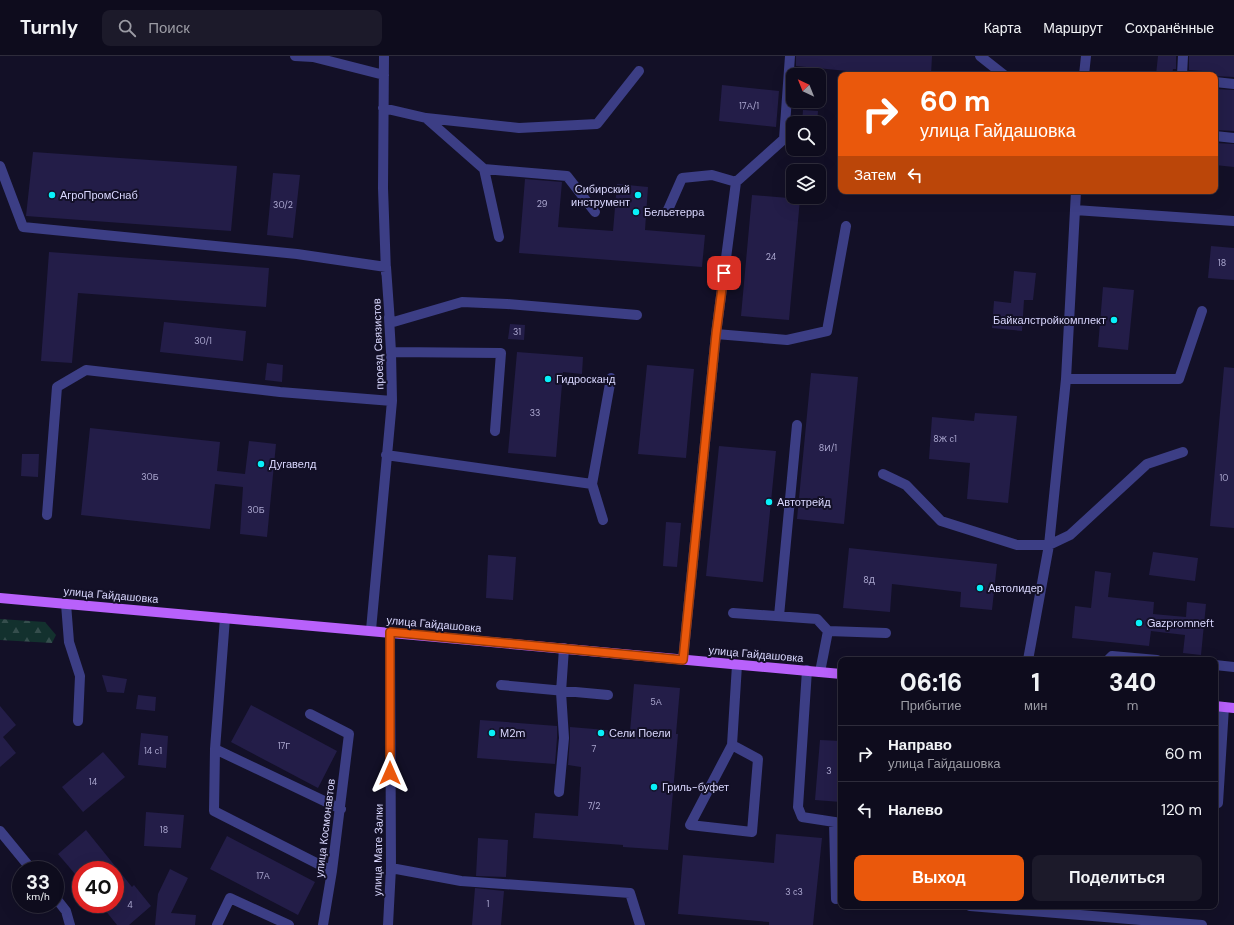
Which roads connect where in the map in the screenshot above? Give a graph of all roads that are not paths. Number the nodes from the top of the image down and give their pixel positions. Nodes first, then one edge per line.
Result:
1 (295, 56) edge
2 (384, 56) edge
3 (790, 56) edge
4 (980, 56) edge
5 (1086, 56) edge
6 (1183, 56) edge
7 (639, 71) dead end
8 (1000, 72) edge
9 (1084, 72) edge
10 (1182, 72) edge
11 (384, 75) junction
12 (1218, 82) edge
13 (1234, 84) edge
14 (383, 108) junction
15 (426, 118) junction
16 (1218, 136) edge
17 (1234, 138) edge
18 (0, 166) edge
19 (484, 169) junction
20 (736, 182) junction
21 (1076, 194) edge
22 (1075, 210) junction
23 (595, 212) dead end
24 (667, 212) dead end
25 (1234, 221) edge
26 (846, 226) dead end
27 (499, 237) dead end
28 (386, 267) junction
29 (1202, 311) dead end
30 (637, 315) dead end
31 (390, 323) junction
32 (716, 334) junction
33 (391, 352) junction
34 (611, 378) dead end
35 (1066, 379) junction
36 (392, 401) junction
37 (798, 425) dead end
38 (495, 431) dead end
39 (1183, 452) dead end
40 (386, 455) junction
41 (883, 474) dead end
42 (592, 484) junction
43 (46, 515) dead end
44 (604, 520) dead end
45 (1049, 545) junction
46 (0, 598) edge
47 (66, 604) junction
48 (734, 613) dead end
49 (779, 616) junction
50 (225, 618) junction
51 (371, 630) junction
52 (828, 631) junction
53 (390, 632) junction
54 (886, 633) dead end
55 (564, 648) junction
56 (1029, 657) edge
57 (1111, 657) edge
58 (1123, 657) edge
59 (683, 660) junction
60 (737, 665) junction
61 (1218, 666) edge
62 (1234, 667) edge
63 (807, 670) junction
64 (820, 672) junction
65 (838, 674) edge
66 (501, 685) dead end
67 (561, 692) junction
68 (608, 696) dead end
69 (1224, 707) edge
70 (310, 714) dead end
71 (78, 721) dead end
72 (732, 745) junction
73 (215, 748) junction
74 (559, 792) dead end
75 (1218, 802) dead end
76 (341, 809) junction
77 (838, 822) edge
78 (0, 831) edge
79 (25, 861) edge
80 (391, 868) junction
81 (332, 871) junction
82 (836, 899) dead end
83 (64, 908) edge
84 (1007, 909) edge
85 (70, 925) edge
86 (217, 925) edge
87 (289, 925) edge
88 (323, 925) edge
89 (388, 925) edge
90 (640, 925) edge
91 (1202, 925) edge

1 - 11 street
2 - 11 street
3 - 20 street
4 - 8 street
5 - 9 street
6 - 10 street
7 - 15 street
11 - 14 street
12 - 13 street
14 - 15 street
14 - 28 street
15 - 19 street
16 - 17 street
18 - 28 street
19 - 23 street
19 - 27 street
20 - 24 street
20 - 32 street
21 - 22 street
22 - 25 street
22 - 35 street
26 - 32 street
28 - 31 street, проезд Связистов
29 - 35 street
30 - 31 street
31 - 33 street, проезд Связистов
32 - 59 street
33 - 36 street, проезд Связистов
33 - 38 street
34 - 42 street
35 - 45 street
36 - 40 street, проезд Связистов
36 - 43 street
37 - 49 street
39 - 45 street
40 - 42 street
40 - 51 street, проезд Связистов
41 - 45 street
42 - 44 street
45 - 56 street
46 - 47 main road, улица Гайдашовка
47 - 50 main road, улица Гайдашовка
47 - 71 street
48 - 49 street
49 - 52 street
50 - 51 main road, улица Гайдашовка
50 - 73 street
51 - 53 main road, улица Гайдашовка
52 - 54 street
52 - 64 street
53 - 55 main road, улица Гайдашовка
53 - 80 street, улица Мате Залки
55 - 59 main road, улица Гайдашовка
55 - 67 street
57 - 58 street
59 - 60 main road, улица Гайдашовка
60 - 63 main road, улица Гайдашовка
60 - 72 street
61 - 62 street
63 - 64 main road, улица Гайдашовка
63 - 77 street
64 - 65 main road, улица Гайдашовка
66 - 67 street
67 - 68 street
67 - 74 street
69 - 75 street
70 - 76 street, улица Космонавтов
72 - 72 street
73 - 76 street
73 - 81 street
76 - 81 street, улица Космонавтов
77 - 82 street
78 - 79 street
80 - 89 street, улица Мате Залки
80 - 90 street
81 - 88 street, улица Космонавтов
83 - 85 street
84 - 91 street
86 - 87 street

